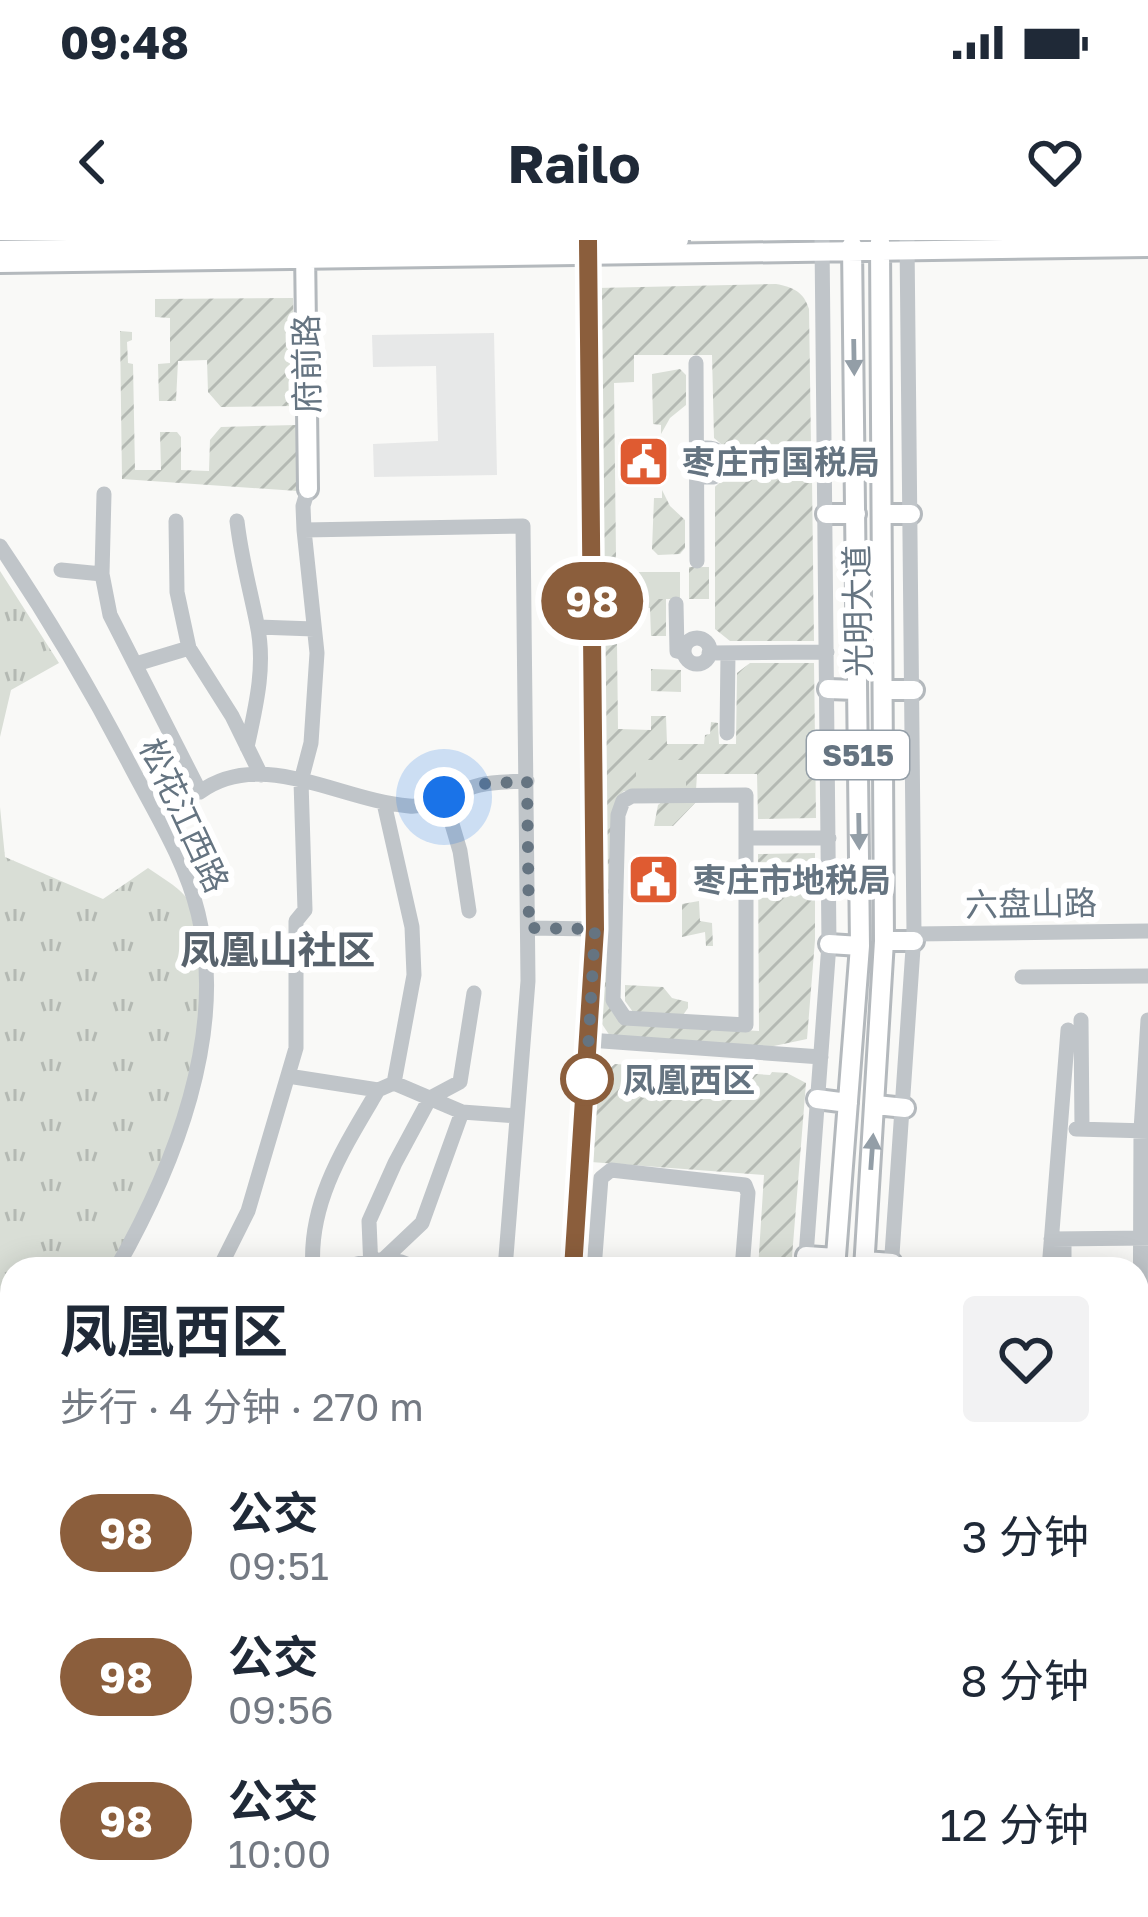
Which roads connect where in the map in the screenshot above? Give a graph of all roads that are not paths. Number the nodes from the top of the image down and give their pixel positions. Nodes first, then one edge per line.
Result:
1 (679, 240) edge
2 (907, 245) edge
3 (822, 246) edge
4 (852, 246) edge
5 (880, 246) edge
6 (304, 248) edge
7 (588, 248) edge
8 (1148, 248) edge
9 (0, 250) edge
10 (0, 263) edge
11 (697, 363) dead end
12 (697, 448) junction
13 (727, 463) junction
14 (825, 464) junction
15 (697, 477) junction
16 (308, 489) joint
17 (104, 494) dead end
18 (826, 514) junction
19 (856, 514) junction
20 (883, 514) junction
21 (911, 514) junction
22 (176, 521) dead end
23 (237, 521) dead end
24 (304, 530) junction
25 (0, 546) edge
26 (697, 561) dead end
27 (61, 570) dead end
28 (102, 574) junction
29 (676, 604) dead end
30 (258, 627) junction
31 (314, 628) junction
32 (189, 648) junction
33 (827, 652) junction
34 (728, 653) junction
35 (136, 664) junction
36 (828, 689) junction
37 (857, 690) junction
38 (885, 690) junction
39 (914, 690) junction
40 (727, 733) dead end
41 (247, 747) junction
42 (261, 776) junction
43 (301, 781) junction
44 (527, 781) junction
45 (444, 797) junction
46 (384, 803) junction
47 (746, 838) junction
48 (829, 838) junction
49 (469, 911) dead end
50 (529, 928) junction
51 (595, 929) junction
52 (1148, 931) edge
53 (914, 938) junction
54 (884, 941) junction
55 (829, 944) junction
56 (860, 946) junction
57 (1022, 976) dead end
58 (1148, 976) edge
59 (474, 993) dead end
60 (1148, 1019) edge
61 (590, 1040) junction
62 (820, 1057) junction
63 (288, 1076) junction
64 (386, 1087) junction
65 (430, 1098) junction
66 (818, 1099) junction
67 (848, 1102) junction
68 (876, 1105) junction
69 (905, 1108) junction
70 (462, 1112) junction
71 (517, 1116) junction
72 (1060, 1129) junction
73 (1082, 1130) junction
74 (1145, 1131) edge
75 (1145, 1238) edge
76 (1057, 1239) junction
77 (122, 1257) edge
78 (225, 1257) edge
79 (312, 1257) edge
80 (375, 1257) edge
81 (382, 1257) edge
82 (506, 1257) edge
83 (574, 1257) edge
84 (595, 1257) edge
85 (743, 1257) edge
86 (805, 1257) edge
87 (836, 1257) edge
88 (865, 1257) edge
89 (893, 1257) edge
90 (1052, 1257) edge
91 (1061, 1257) edge

1 - 7 main road
2 - 5 main road
2 - 8 main road
2 - 21 street, 光明大道 / S515
3 - 4 main road
3 - 7 main road
3 - 14 street, 光明大道 / S515
4 - 5 main road
4 -> 19 main road, 光明大道 / S515
5 - 20 main road, 光明大道 / S515
6 - 7 main road
6 - 9 main road
6 - 10 main road
6 - 16 main road, 府前路
7 - 51 street
11 - 12 street
12 - 13 street
12 - 15 street
13 - 14 street
13 - 15 street
14 - 18 street, 光明大道 / S515
15 - 26 street
16 - 24 street
17 - 28 street
18 - 19 main road
18 - 33 street, 光明大道 / S515
19 - 37 main road, 光明大道 / S515
20 - 21 main road
20 - 38 main road, 光明大道 / S515
21 - 39 street, 光明大道 / S515
22 - 32 street
23 - 30 street
24 - 31 street
24 - 44 street
25 - 77 street, 松花江西路
27 - 28 street
28 - 35 street
29 - 34 street
30 - 31 street
30 - 41 street
31 - 43 street
32 - 35 street
32 - 41 street
33 - 34 street
33 - 36 street, 光明大道 / S515
34 - 40 street
35 - 42 street
36 - 37 main road
36 - 48 street, 光明大道 / S515
37 -> 56 main road, 光明大道 / S515
38 - 39 main road
38 - 54 main road, 光明大道 / S515
39 - 53 street, 光明大道 / S515
41 - 42 street
42 - 43 street
43 - 46 street
43 - 63 street
44 - 45 street
44 - 50 street
45 - 46 street
45 - 49 street
46 - 64 street
47 - 47 street
47 - 48 street
48 - 55 street, 光明大道 / S515
50 - 51 street
50 - 71 street
51 - 61 street
52 - 53 street, 六盘山路
53 - 54 main road
53 - 69 street, 光明大道 / S515
54 - 68 main road, 光明大道 / S515
55 - 56 main road
55 - 62 street, 光明大道 / S515
56 - 67 main road, 光明大道 / S515
57 - 58 street
59 - 65 street
60 - 74 street
61 - 62 street
61 - 83 street
62 - 66 street, 光明大道 / S515
63 - 64 street
63 - 78 street
64 - 65 street
64 - 79 street
65 - 70 street
65 - 80 street
66 - 67 main road
66 - 86 street, 光明大道 / S515
67 - 87 main road, 光明大道 / S515
68 - 69 main road
88 -> 68 main road, 光明大道 / S515
69 - 89 street, 光明大道 / S515
70 - 71 street
70 - 81 street
71 - 82 street
72 - 73 street
72 - 73 street
72 - 76 street
73 - 74 street
74 - 75 street
75 - 76 street
76 - 90 street
76 - 91 street
84 - 85 street

